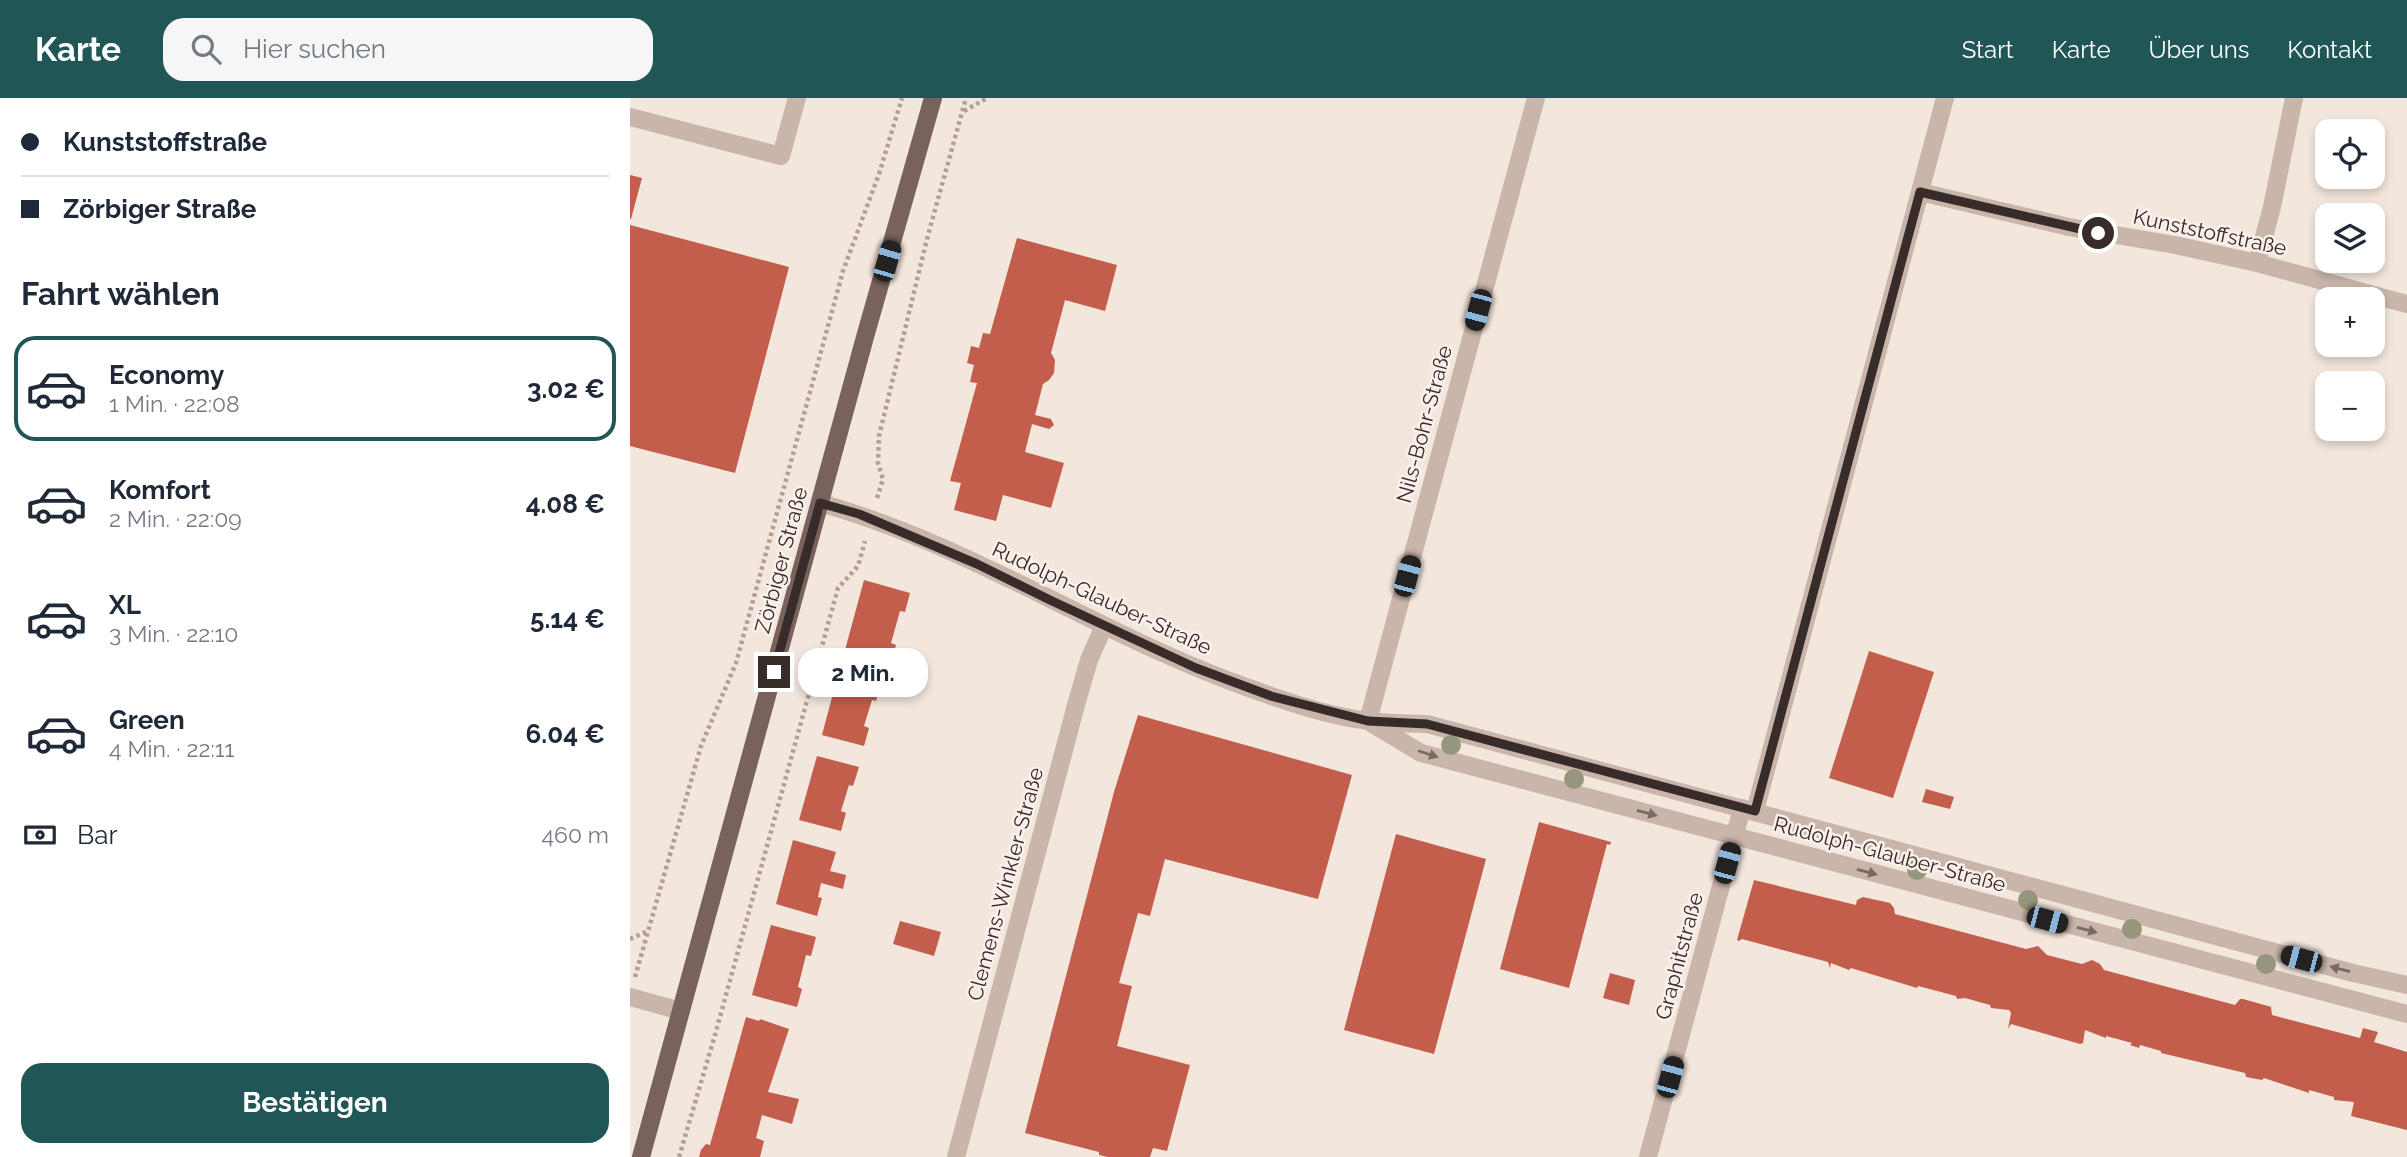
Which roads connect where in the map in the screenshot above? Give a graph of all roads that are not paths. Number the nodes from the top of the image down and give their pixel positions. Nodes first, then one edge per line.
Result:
1 (797, 98) edge
2 (933, 98) edge
3 (1536, 98) edge
4 (1945, 98) edge
5 (2294, 98) edge
6 (630, 117) edge
7 (1920, 192) junction
8 (2257, 263) junction
9 (2407, 304) edge
10 (820, 503) junction
11 (1104, 626) junction
12 (1368, 721) junction
13 (1749, 809) junction
14 (1734, 836) junction
15 (2407, 985) edge
16 (632, 990) edge
17 (681, 1011) junction
18 (2407, 1014) edge
19 (642, 1157) edge
20 (956, 1157) edge
21 (1648, 1157) edge

1 - 6 street
2 - 10 main road, Zörbiger Straße
3 - 12 street, Nils-Bohr-Straße
4 - 7 street, Graphitstraße
5 - 8 street
7 - 8 street, Kunststoffstraße
7 - 13 street, Graphitstraße
8 - 9 street, Kunststoffstraße
10 - 11 street, Rudolph-Glauber-Straße
10 - 17 main road, Zörbiger Straße
11 - 12 street, Rudolph-Glauber-Straße
11 - 20 street, Clemens-Winkler-Straße
12 - 13 street, Rudolph-Glauber-Straße
12 -> 14 street, Rudolph-Glauber-Straße
13 - 14 street, Graphitstraße
15 -> 13 street, Rudolph-Glauber-Straße
14 -> 18 street, Rudolph-Glauber-Straße
14 - 21 street, Graphitstraße
16 - 17 street
17 - 19 main road, Zörbiger Straße

